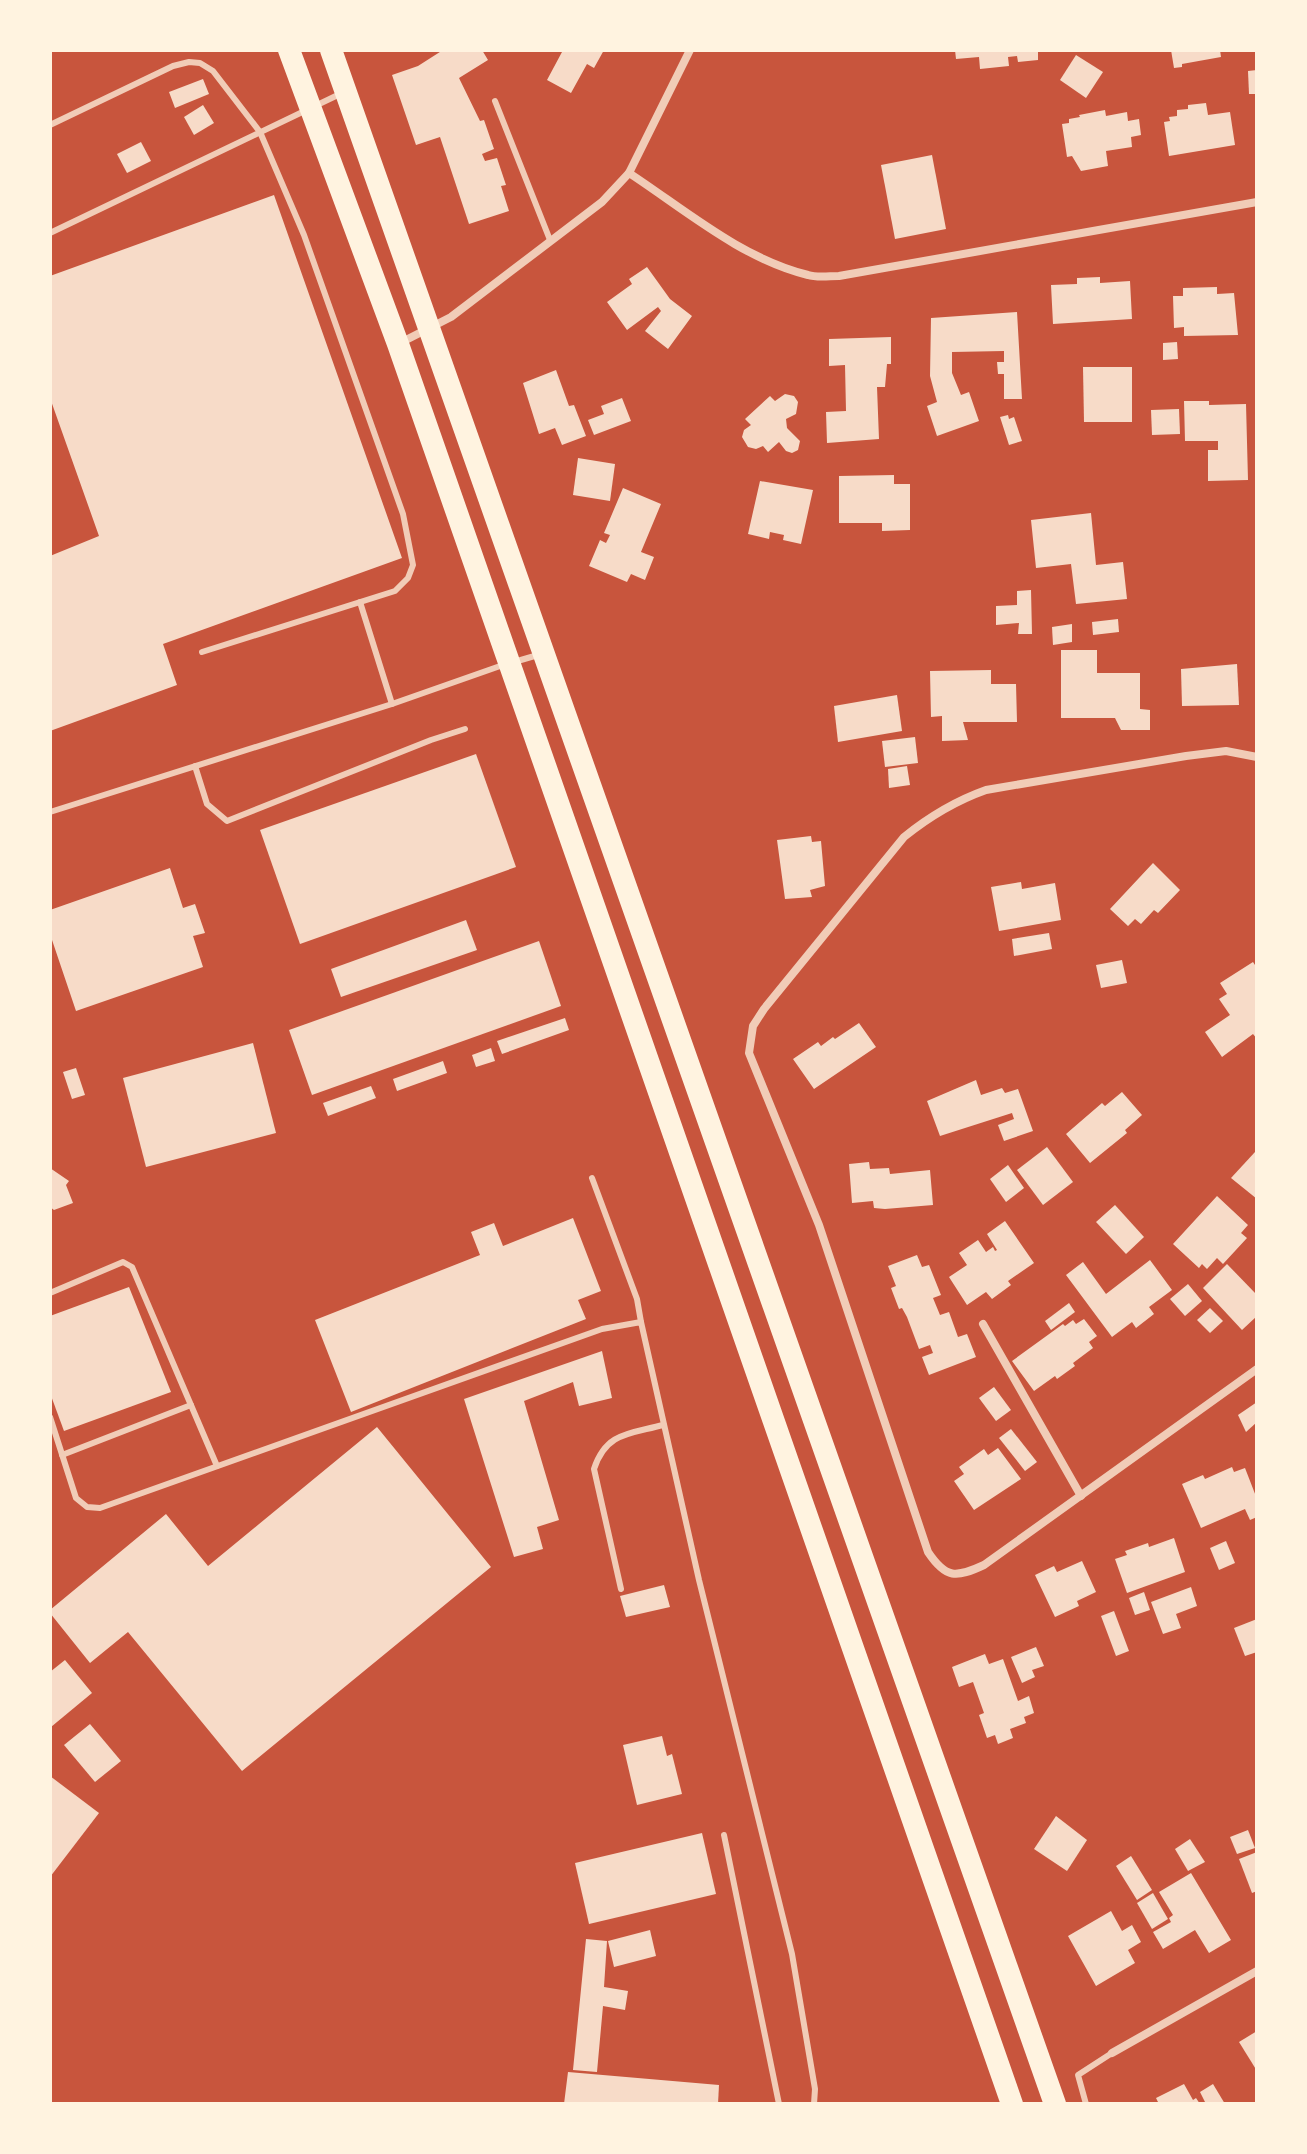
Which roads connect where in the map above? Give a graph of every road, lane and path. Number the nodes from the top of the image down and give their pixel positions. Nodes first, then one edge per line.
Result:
1 (289, 50) edge
2 (331, 50) edge
3 (690, 50) edge
4 (347, 91) junction
5 (495, 101) dead end
6 (309, 108) junction
7 (50, 125) edge
8 (260, 132) junction
9 (629, 173) junction
10 (1257, 202) edge
11 (50, 233) edge
12 (550, 240) junction
13 (431, 329) junction
14 (398, 344) junction
15 (360, 602) junction
16 (202, 652) dead end
17 (545, 653) junction
18 (508, 664) junction
19 (392, 704) junction
20 (465, 729) dead end
21 (1257, 757) edge
22 (195, 766) junction
23 (50, 812) edge
24 (592, 1178) dead end
25 (50, 1293) edge
26 (641, 1322) junction
27 (983, 1324) dead end
28 (1257, 1369) edge
29 (191, 1405) junction
30 (50, 1417) edge
31 (663, 1425) junction
32 (62, 1455) junction
33 (217, 1466) junction
34 (1081, 1496) junction
35 (621, 1589) dead end
36 (724, 1835) dead end
37 (1257, 1971) edge
38 (1112, 2053) joint
39 (779, 2104) edge
40 (814, 2104) edge
41 (1012, 2104) edge
42 (1055, 2104) edge
43 (1086, 2104) edge

1 - 6 highway
2 - 4 highway
3 - 9 street
4 - 6 lane
4 - 13 highway
5 - 12 lane
6 - 8 lane
6 - 14 highway
7 - 8 lane
8 - 11 lane
8 - 15 lane
9 - 10 street
9 - 12 street
12 - 13 street
13 - 14 street
13 - 17 highway
14 - 18 highway
15 - 16 lane
15 - 19 lane
17 - 18 lane
17 - 42 highway
18 - 19 lane
18 - 41 highway
19 - 22 lane
20 - 22 lane
21 - 34 street
22 - 23 lane
24 - 26 lane
25 - 29 lane
26 - 31 lane
26 - 33 lane
27 - 34 street
28 - 34 street
29 - 32 lane
29 - 33 lane
30 - 32 lane
31 - 35 lane
31 - 40 lane
32 - 33 lane
36 - 39 lane
37 - 38 street
38 - 43 lane

